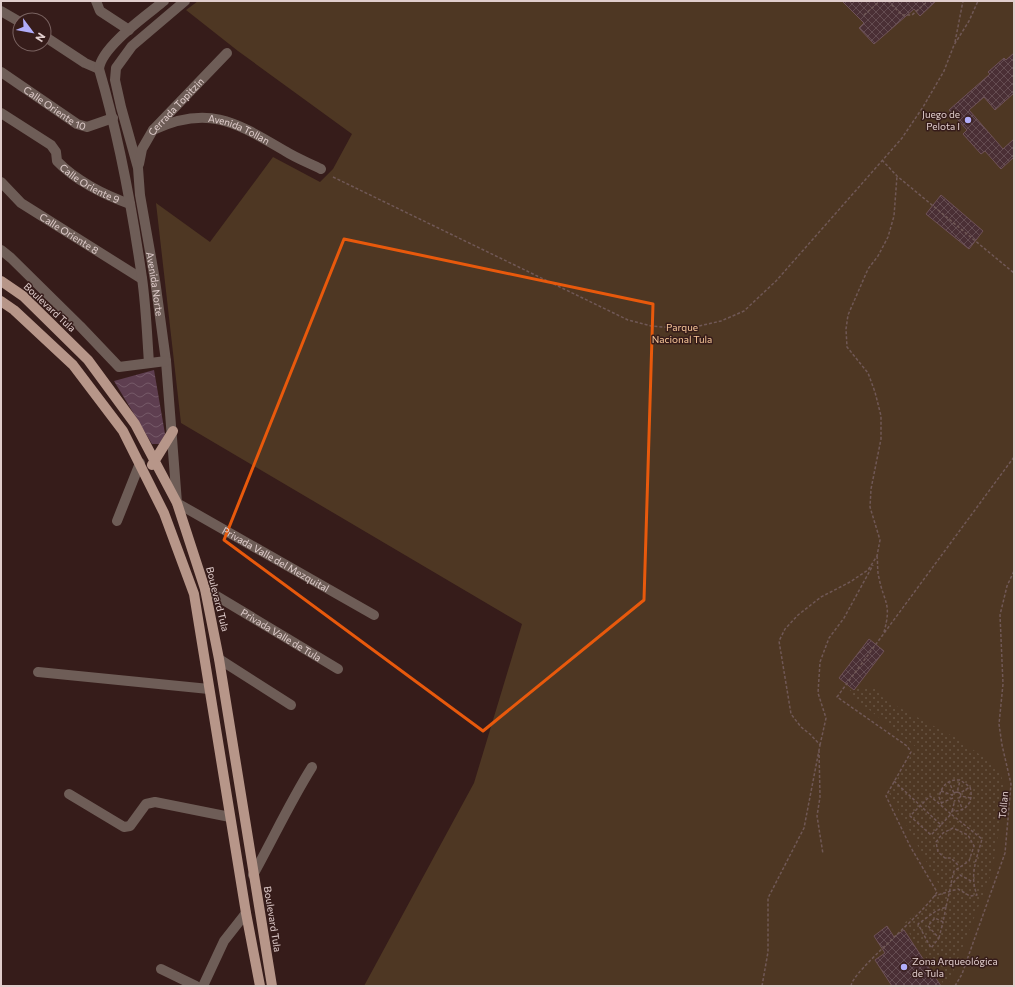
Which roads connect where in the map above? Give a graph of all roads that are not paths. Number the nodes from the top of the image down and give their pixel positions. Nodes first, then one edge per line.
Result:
1 (3, 1) edge
2 (96, 1) edge
3 (164, 1) edge
4 (185, 1) edge
5 (1, 5) edge
6 (1, 11) edge
7 (12, 17) edge
8 (129, 30) junction
9 (52, 41) edge
10 (227, 53) dead end
11 (99, 69) junction
12 (1, 72) edge
13 (1, 113) edge
14 (113, 118) junction
15 (154, 130) junction
16 (138, 168) junction
17 (321, 169) dead end
18 (1, 182) edge
19 (130, 204) junction
20 (1, 250) edge
21 (142, 279) junction
22 (1, 281) edge
23 (1, 301) edge
24 (166, 361) junction
25 (149, 363) junction
26 (172, 431) junction
27 (155, 461) junction
28 (140, 463) junction
29 (146, 476) junction
30 (177, 503) junction
31 (117, 521) dead end
32 (205, 589) junction
33 (374, 615) dead end
34 (219, 659) junction
35 (338, 669) dead end
36 (38, 672) dead end
37 (209, 689) junction
38 (291, 704) dead end
39 (312, 767) dead end
40 (69, 794) dead end
41 (230, 817) junction
42 (253, 875) junction
43 (246, 913) junction
44 (161, 969) dead end
45 (196, 986) edge
46 (203, 986) edge
47 (260, 986) edge
48 (272, 986) edge

1 - 5 street
2 - 8 street
3 - 8 street
4 - 16 street, Avenida Norte
6 - 7 street
8 - 11 street
9 - 11 street
10 - 15 street, Cerrada Topitzin
11 - 14 street, Avenida Norte
12 - 14 street, Calle Oriente 10
13 - 19 street, Calle Oriente 9
14 - 19 street, Avenida Norte
15 - 16 street, Cerrada Topitzin
15 - 17 street, Avenida Tollan
16 - 24 street, Avenida Norte
18 - 21 street, Calle Oriente 8
19 - 21 street, Avenida Norte
20 - 25 street
21 - 25 street, Avenida Norte
22 - 27 main road, Boulevard Tula
23 - 28 main road
24 - 25 street
24 - 26 street, Avenida Norte
26 - 27 main road
26 - 30 street, Avenida Norte
27 - 29 main road
27 - 30 main road, Boulevard Tula
28 - 29 main road
28 - 31 street
29 - 37 main road
30 - 32 main road, Boulevard Tula
30 - 33 street, Privada Valle del Mezquital
32 - 34 main road, Boulevard Tula
32 - 35 street, Privada Valle de Tula
34 - 38 street
34 - 42 main road, Boulevard Tula
36 - 37 street
37 - 41 main road
39 - 42 street
40 - 41 street
41 - 43 main road
42 - 48 main road, Boulevard Tula
43 - 46 street
43 - 47 main road
44 - 45 street

